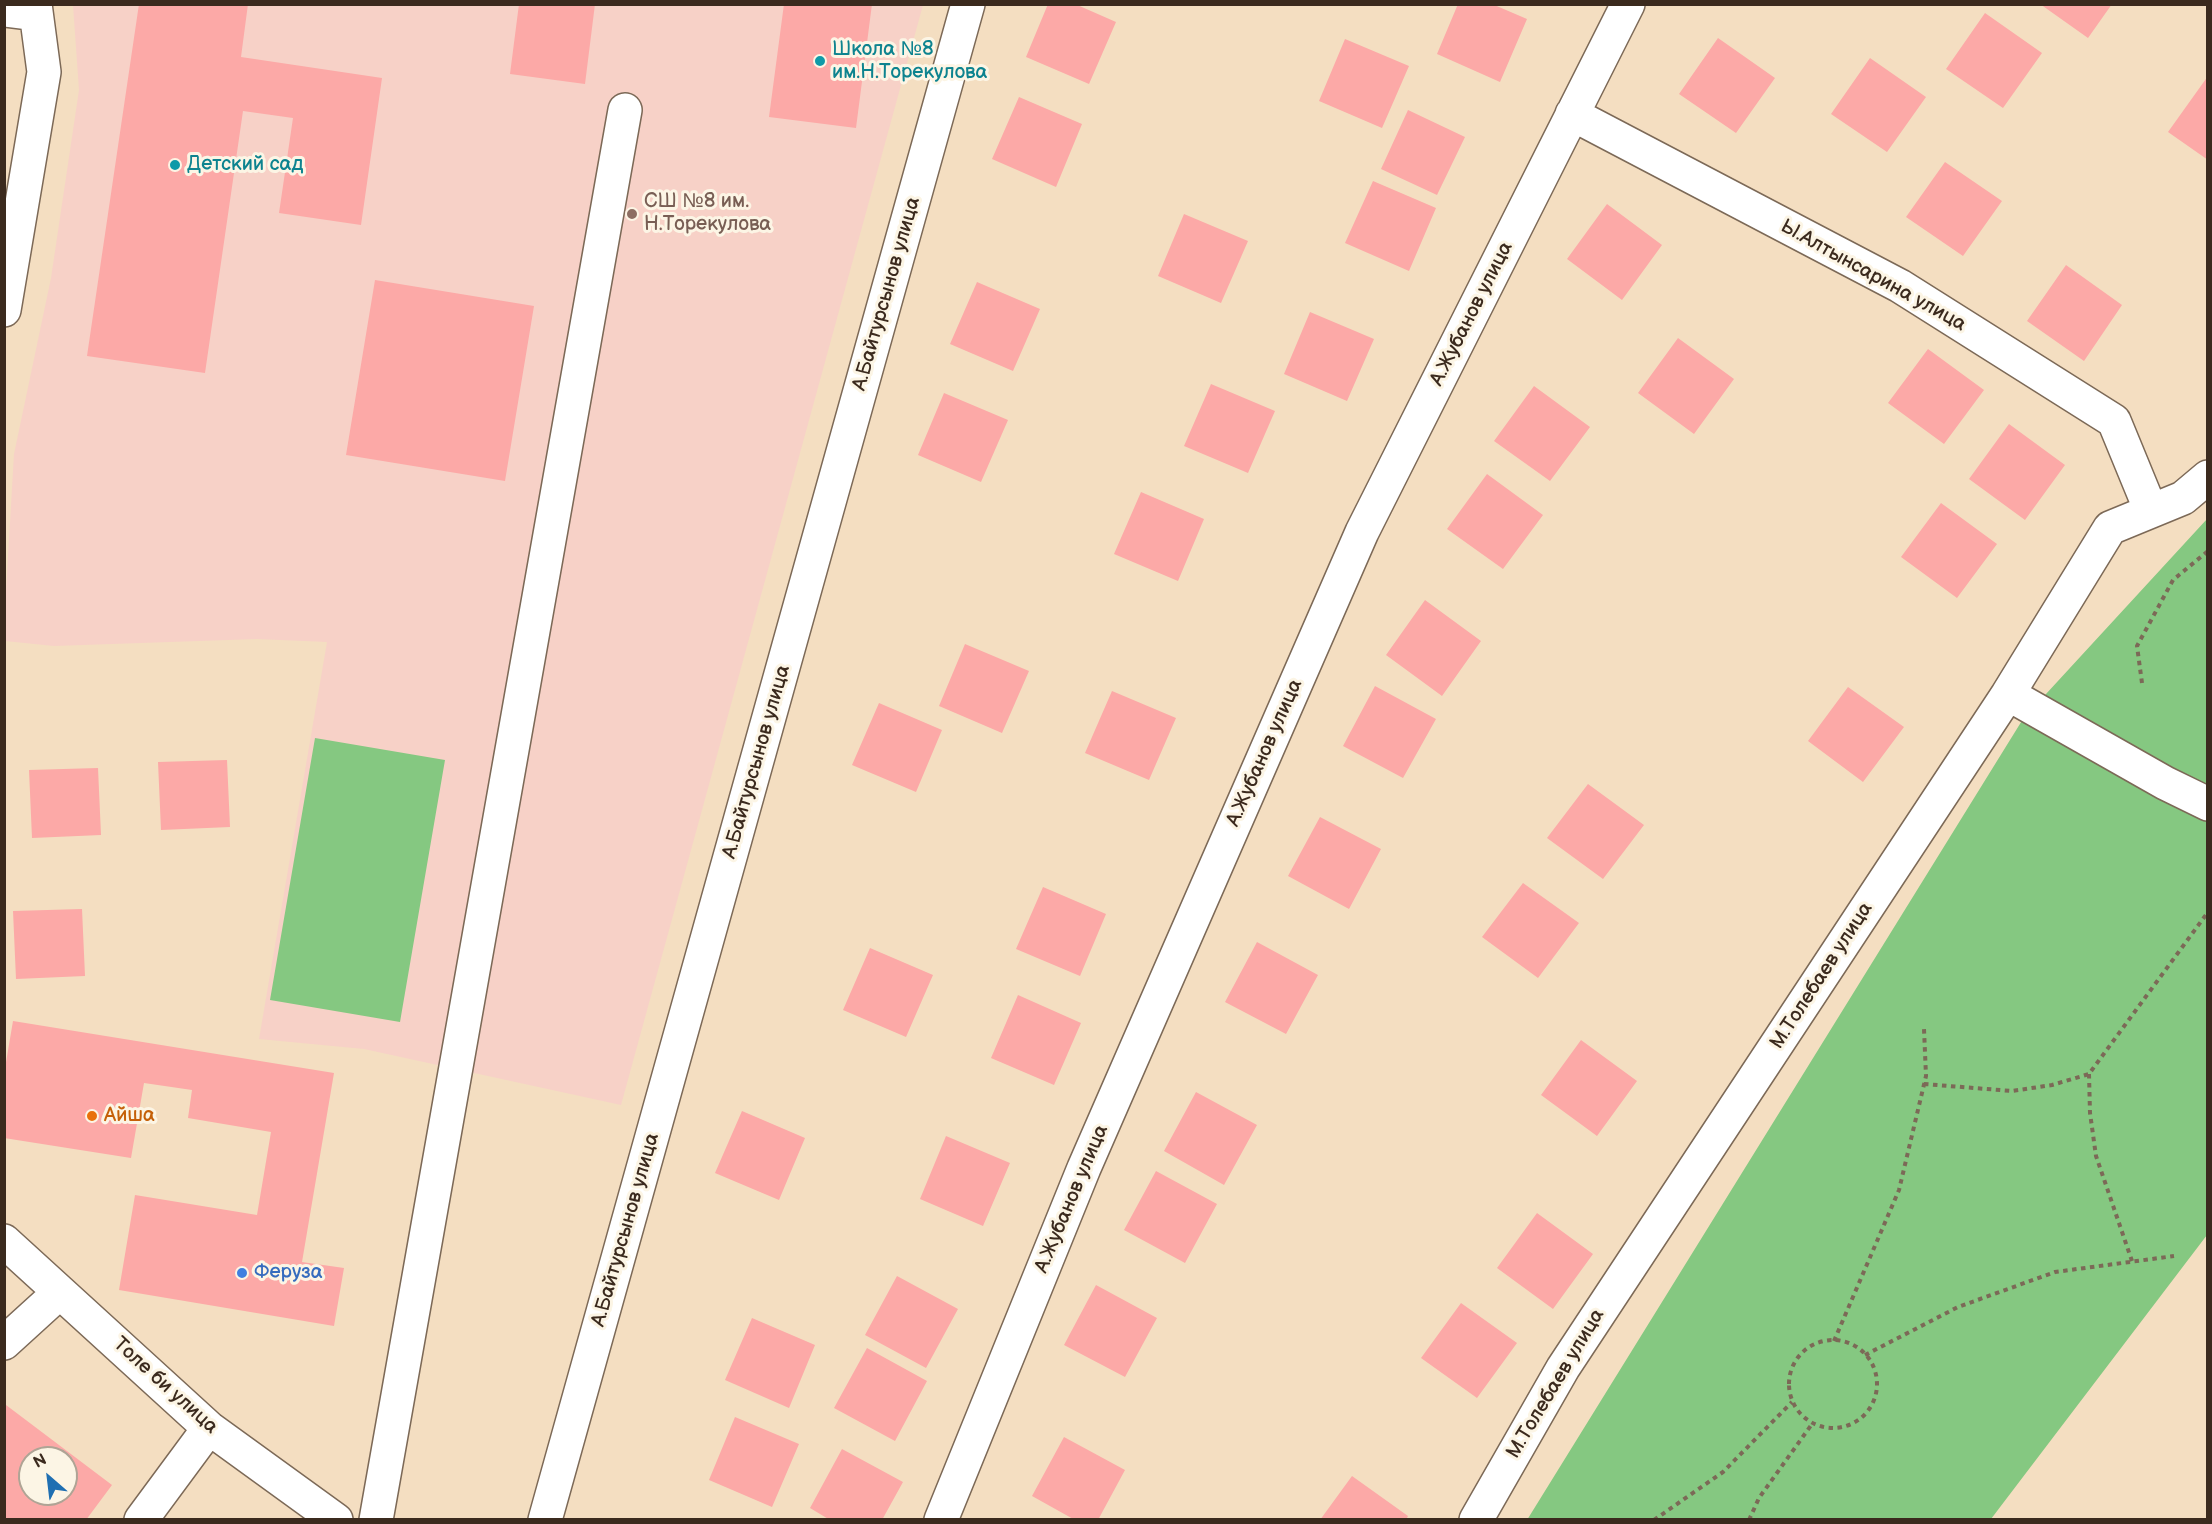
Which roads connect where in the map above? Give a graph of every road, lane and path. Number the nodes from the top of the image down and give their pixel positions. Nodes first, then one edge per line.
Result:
1 (968, 4) edge
2 (1628, 4) edge
3 (25, 10) edge
4 (625, 110) dead end
5 (1572, 114) junction
6 (4, 310) edge
7 (2208, 477) edge
8 (2151, 511) junction
9 (2208, 551) edge
10 (2142, 683) dead end
11 (2008, 694) junction
12 (2208, 804) edge
13 (2208, 912) edge
14 (1924, 1029) dead end
15 (2089, 1074) junction
16 (1924, 1084) junction
17 (4, 1241) edge
18 (2174, 1256) dead end
19 (2132, 1262) junction
20 (60, 1292) junction
21 (1834, 1341) junction
22 (4, 1343) edge
23 (1865, 1355) junction
24 (1792, 1402) junction
25 (1812, 1424) junction
26 (209, 1428) junction
27 (141, 1520) edge
28 (336, 1520) edge
29 (376, 1520) edge
30 (546, 1520) edge
31 (941, 1520) edge
32 (1476, 1520) edge
33 (1654, 1520) edge
34 (1749, 1520) edge

1 - 30 street, А.Байтурсынов улица
2 - 5 street, А.Жубанов улица
3 - 6 street
4 - 29 street
5 - 8 street, Ы.Алтынсарина улица
5 - 31 street, А.Жубанов улица
7 - 8 street, М.Толебаев улица
8 - 11 street, М.Толебаев улица
9 - 10 path
11 - 12 street
11 - 32 street, М.Толебаев улица
13 - 15 path
14 - 16 path
15 - 16 path
15 - 19 path
16 - 21 path
17 - 20 street, Толе би улица
18 - 19 path
19 - 23 path
20 - 22 street
20 - 26 street, Толе би улица
21 - 23 path
21 - 24 path
23 - 25 path
24 - 25 path
24 - 33 path
25 - 34 path
26 - 27 street
26 - 28 street, Толе би улица

